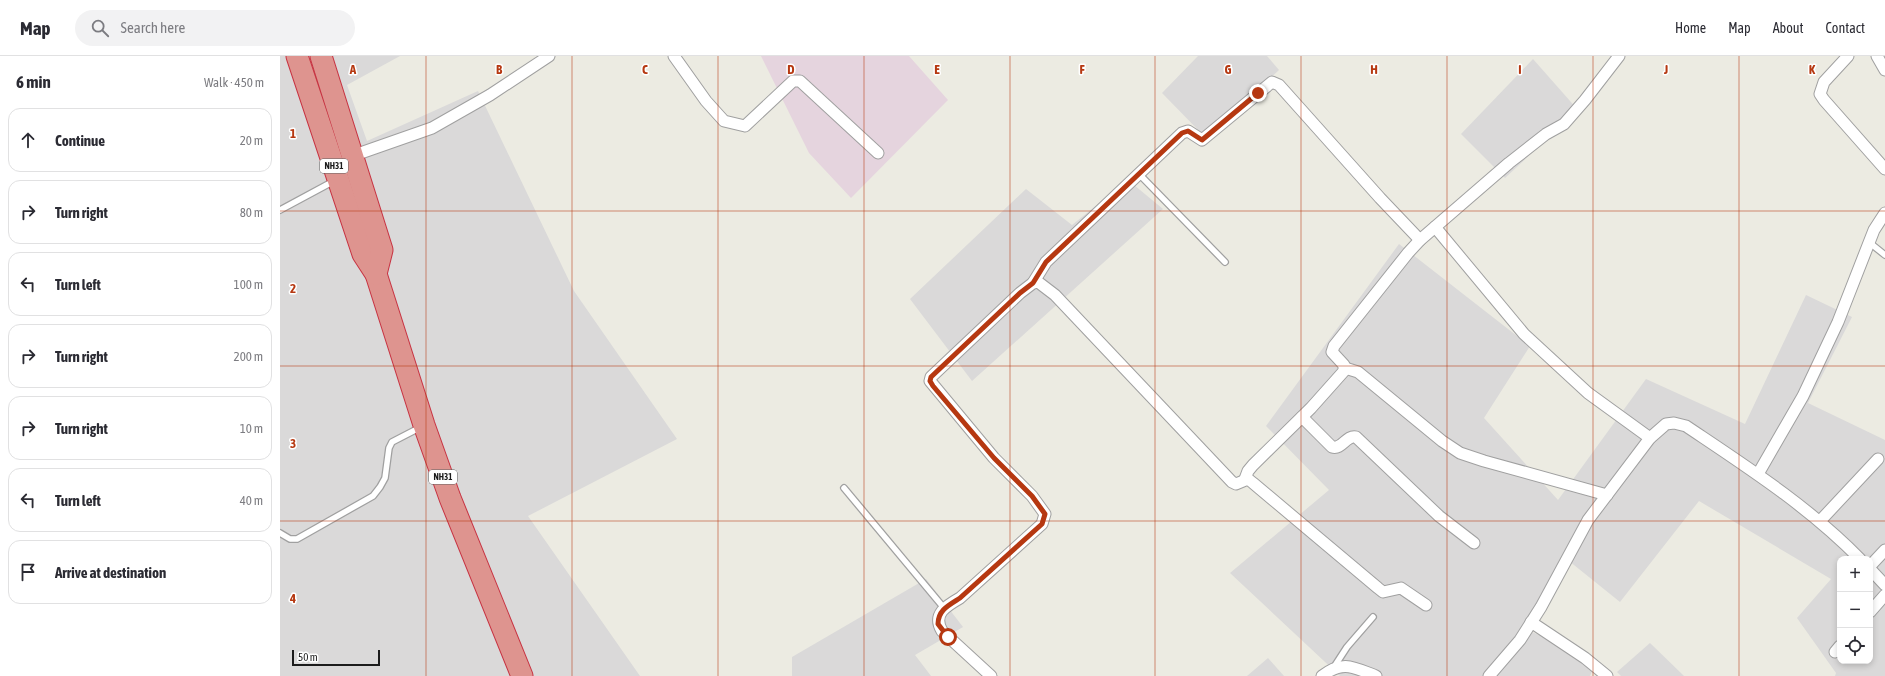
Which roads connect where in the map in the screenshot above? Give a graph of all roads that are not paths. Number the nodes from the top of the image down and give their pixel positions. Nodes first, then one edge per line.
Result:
1 (297, 56) edge
2 (321, 56) edge
3 (549, 56) edge
4 (674, 56) edge
5 (1619, 56) edge
6 (1848, 56) edge
7 (1877, 56) edge
8 (1885, 70) edge
9 (878, 153) dead end
10 (352, 156) junction
11 (1885, 169) edge
12 (1139, 174) junction
13 (338, 179) junction
14 (280, 210) edge
15 (1885, 213) edge
16 (1435, 228) junction
17 (1420, 240) junction
18 (1870, 243) junction
19 (1885, 255) edge
20 (1225, 262) dead end
21 (376, 274) junction
22 (1033, 283) junction
23 (1345, 368) junction
24 (1302, 417) junction
25 (424, 425) junction
26 (1650, 438) junction
27 (1878, 459) dead end
28 (1758, 474) junction
29 (1245, 479) junction
30 (844, 488) dead end
31 (1606, 495) junction
32 (1820, 521) junction
33 (280, 533) edge
34 (1474, 543) dead end
35 (1885, 550) edge
36 (1857, 556) edge
37 (1873, 563) edge
38 (1873, 572) edge
39 (1885, 585) edge
40 (1885, 595) edge
41 (1426, 605) dead end
42 (944, 608) junction
43 (1873, 609) edge
44 (1374, 617) dead end
45 (1531, 622) junction
46 (1334, 668) junction
47 (522, 676) edge
48 (991, 676) edge
49 (1322, 676) edge
50 (1376, 676) edge
51 (1489, 676) edge
52 (1608, 676) edge

1 - 13 highway, NH31
2 - 10 highway, NH31
3 - 10 street
4 - 9 street
5 - 16 street
6 - 11 street
7 - 8 street
10 - 21 highway, NH31
12 - 17 street
12 - 20 lane
12 - 22 street
13 - 14 lane
13 - 21 highway, NH31
15 - 18 street
16 - 17 street
16 - 26 street
17 - 23 street
18 - 19 lane
18 - 28 street
21 - 25 highway, NH31
22 - 29 street
22 - 42 street
23 - 24 street
23 - 31 street
24 - 29 street
24 - 34 street
25 - 33 lane
25 - 47 highway, NH31
26 - 28 street
26 - 31 street
27 - 32 street
28 - 32 street
29 - 41 street
30 - 42 lane
31 - 45 street
32 - 36 street
35 - 37 street
38 - 39 street
40 - 43 street
42 - 48 street
44 - 46 lane
45 - 51 street
45 - 52 street
46 - 49 street
46 - 50 street

